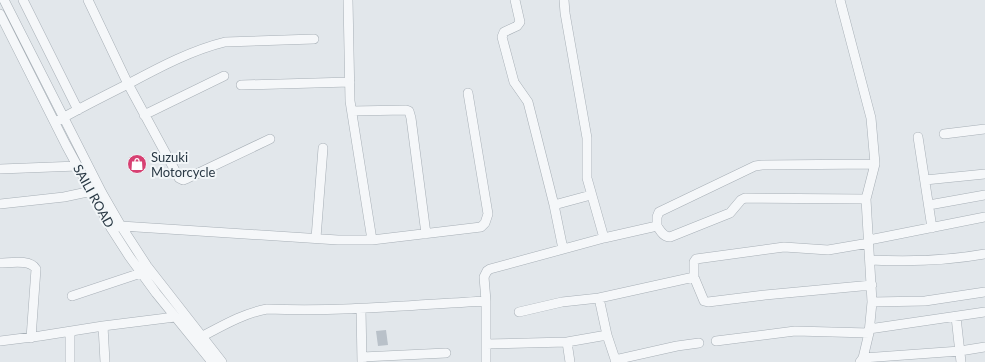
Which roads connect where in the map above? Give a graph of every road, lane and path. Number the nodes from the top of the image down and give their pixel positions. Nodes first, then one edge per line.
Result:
1 (4, 0) edge
2 (23, 0) edge
3 (88, 0) edge
4 (348, 0) edge
5 (515, 0) edge
6 (564, 0) edge
7 (840, 0) edge
8 (0, 14) edge
9 (314, 39) dead end
10 (224, 76) dead end
11 (350, 82) junction
12 (128, 84) junction
13 (241, 85) dead end
14 (468, 93) dead end
15 (78, 110) junction
16 (352, 112) junction
17 (144, 115) junction
18 (64, 118) junction
19 (55, 123) junction
20 (985, 129) edge
21 (944, 134) dead end
22 (918, 137) dead end
23 (270, 139) dead end
24 (323, 148) dead end
25 (875, 164) junction
26 (78, 166) junction
27 (1, 168) edge
28 (985, 174) edge
29 (925, 180) junction
30 (92, 192) junction
31 (591, 195) junction
32 (985, 196) edge
33 (866, 198) junction
34 (0, 204) edge
35 (554, 205) junction
36 (929, 205) junction
37 (985, 217) edge
38 (121, 226) junction
39 (657, 226) junction
40 (111, 228) junction
41 (932, 228) junction
42 (426, 234) junction
43 (316, 238) junction
44 (604, 238) junction
45 (372, 240) junction
46 (869, 241) junction
47 (563, 249) junction
48 (985, 254) edge
49 (870, 260) junction
50 (0, 263) edge
51 (141, 272) junction
52 (694, 277) junction
53 (872, 285) junction
54 (985, 292) edge
55 (72, 296) dead end
56 (599, 298) junction
57 (486, 300) junction
58 (872, 302) junction
59 (361, 309) junction
60 (520, 312) dead end
61 (985, 312) edge
62 (175, 317) junction
63 (956, 317) junction
64 (103, 326) junction
65 (869, 331) junction
66 (70, 332) junction
67 (607, 334) junction
68 (201, 337) junction
69 (31, 338) junction
70 (0, 341) edge
71 (567, 342) junction
72 (716, 342) dead end
73 (698, 343) dead end
74 (486, 344) junction
75 (985, 347) edge
76 (960, 351) junction
77 (446, 353) dead end
78 (362, 360) edge
79 (861, 360) edge
80 (615, 361) edge
81 (70, 362) edge
82 (106, 362) edge
83 (212, 362) edge
84 (222, 362) edge
85 (486, 362) edge
86 (570, 362) edge
87 (961, 362) edge

1 - 18 street
2 - 15 street
3 - 12 street
4 - 11 street
5 - 35 street
6 - 31 street
7 - 25 street
8 - 19 street, SAILI ROAD
9 - 12 street
10 - 17 street
11 - 13 street
11 - 16 street
12 - 15 street
12 - 17 street
14 - 42 street
15 - 18 street
16 - 42 street
16 - 45 street
17 - 23 street
18 - 19 street
18 - 38 street
19 - 26 street, SAILI ROAD
20 - 21 street
22 - 29 street
24 - 43 street
25 - 33 street
25 - 39 street
26 - 27 street
26 - 30 street, SAILI ROAD
28 - 29 street
29 - 36 street
30 - 34 street
30 - 40 street, SAILI ROAD
31 - 35 street
31 - 44 street
32 - 36 street
33 - 39 street
33 - 46 street
35 - 47 street
36 - 41 street
37 - 41 street
38 - 40 street
38 - 43 street
38 - 68 street
39 - 44 street
40 - 51 street, SAILI ROAD
41 - 46 street
42 - 45 street
43 - 45 street
44 - 47 street
46 - 49 street
46 - 52 street
47 - 57 street
48 - 49 street
49 - 53 street
50 - 69 street
51 - 55 street
51 - 62 street, SAILI ROAD
52 - 53 street
52 - 56 street
53 - 58 street
54 - 58 street
56 - 60 street
56 - 67 street
57 - 59 street
57 - 74 street
58 - 65 street
59 - 68 street
59 - 78 street
61 - 63 street
62 - 64 street
62 - 83 street, SAILI ROAD
63 - 65 street
63 - 76 street
64 - 66 street
64 - 82 street
65 - 72 street
65 - 79 street
66 - 69 street
66 - 81 street
67 - 71 street
67 - 80 street
68 - 84 street
69 - 70 street
71 - 74 street
71 - 86 street
73 - 80 street
74 - 85 street
75 - 76 street
76 - 79 street
76 - 87 street
77 - 78 street

